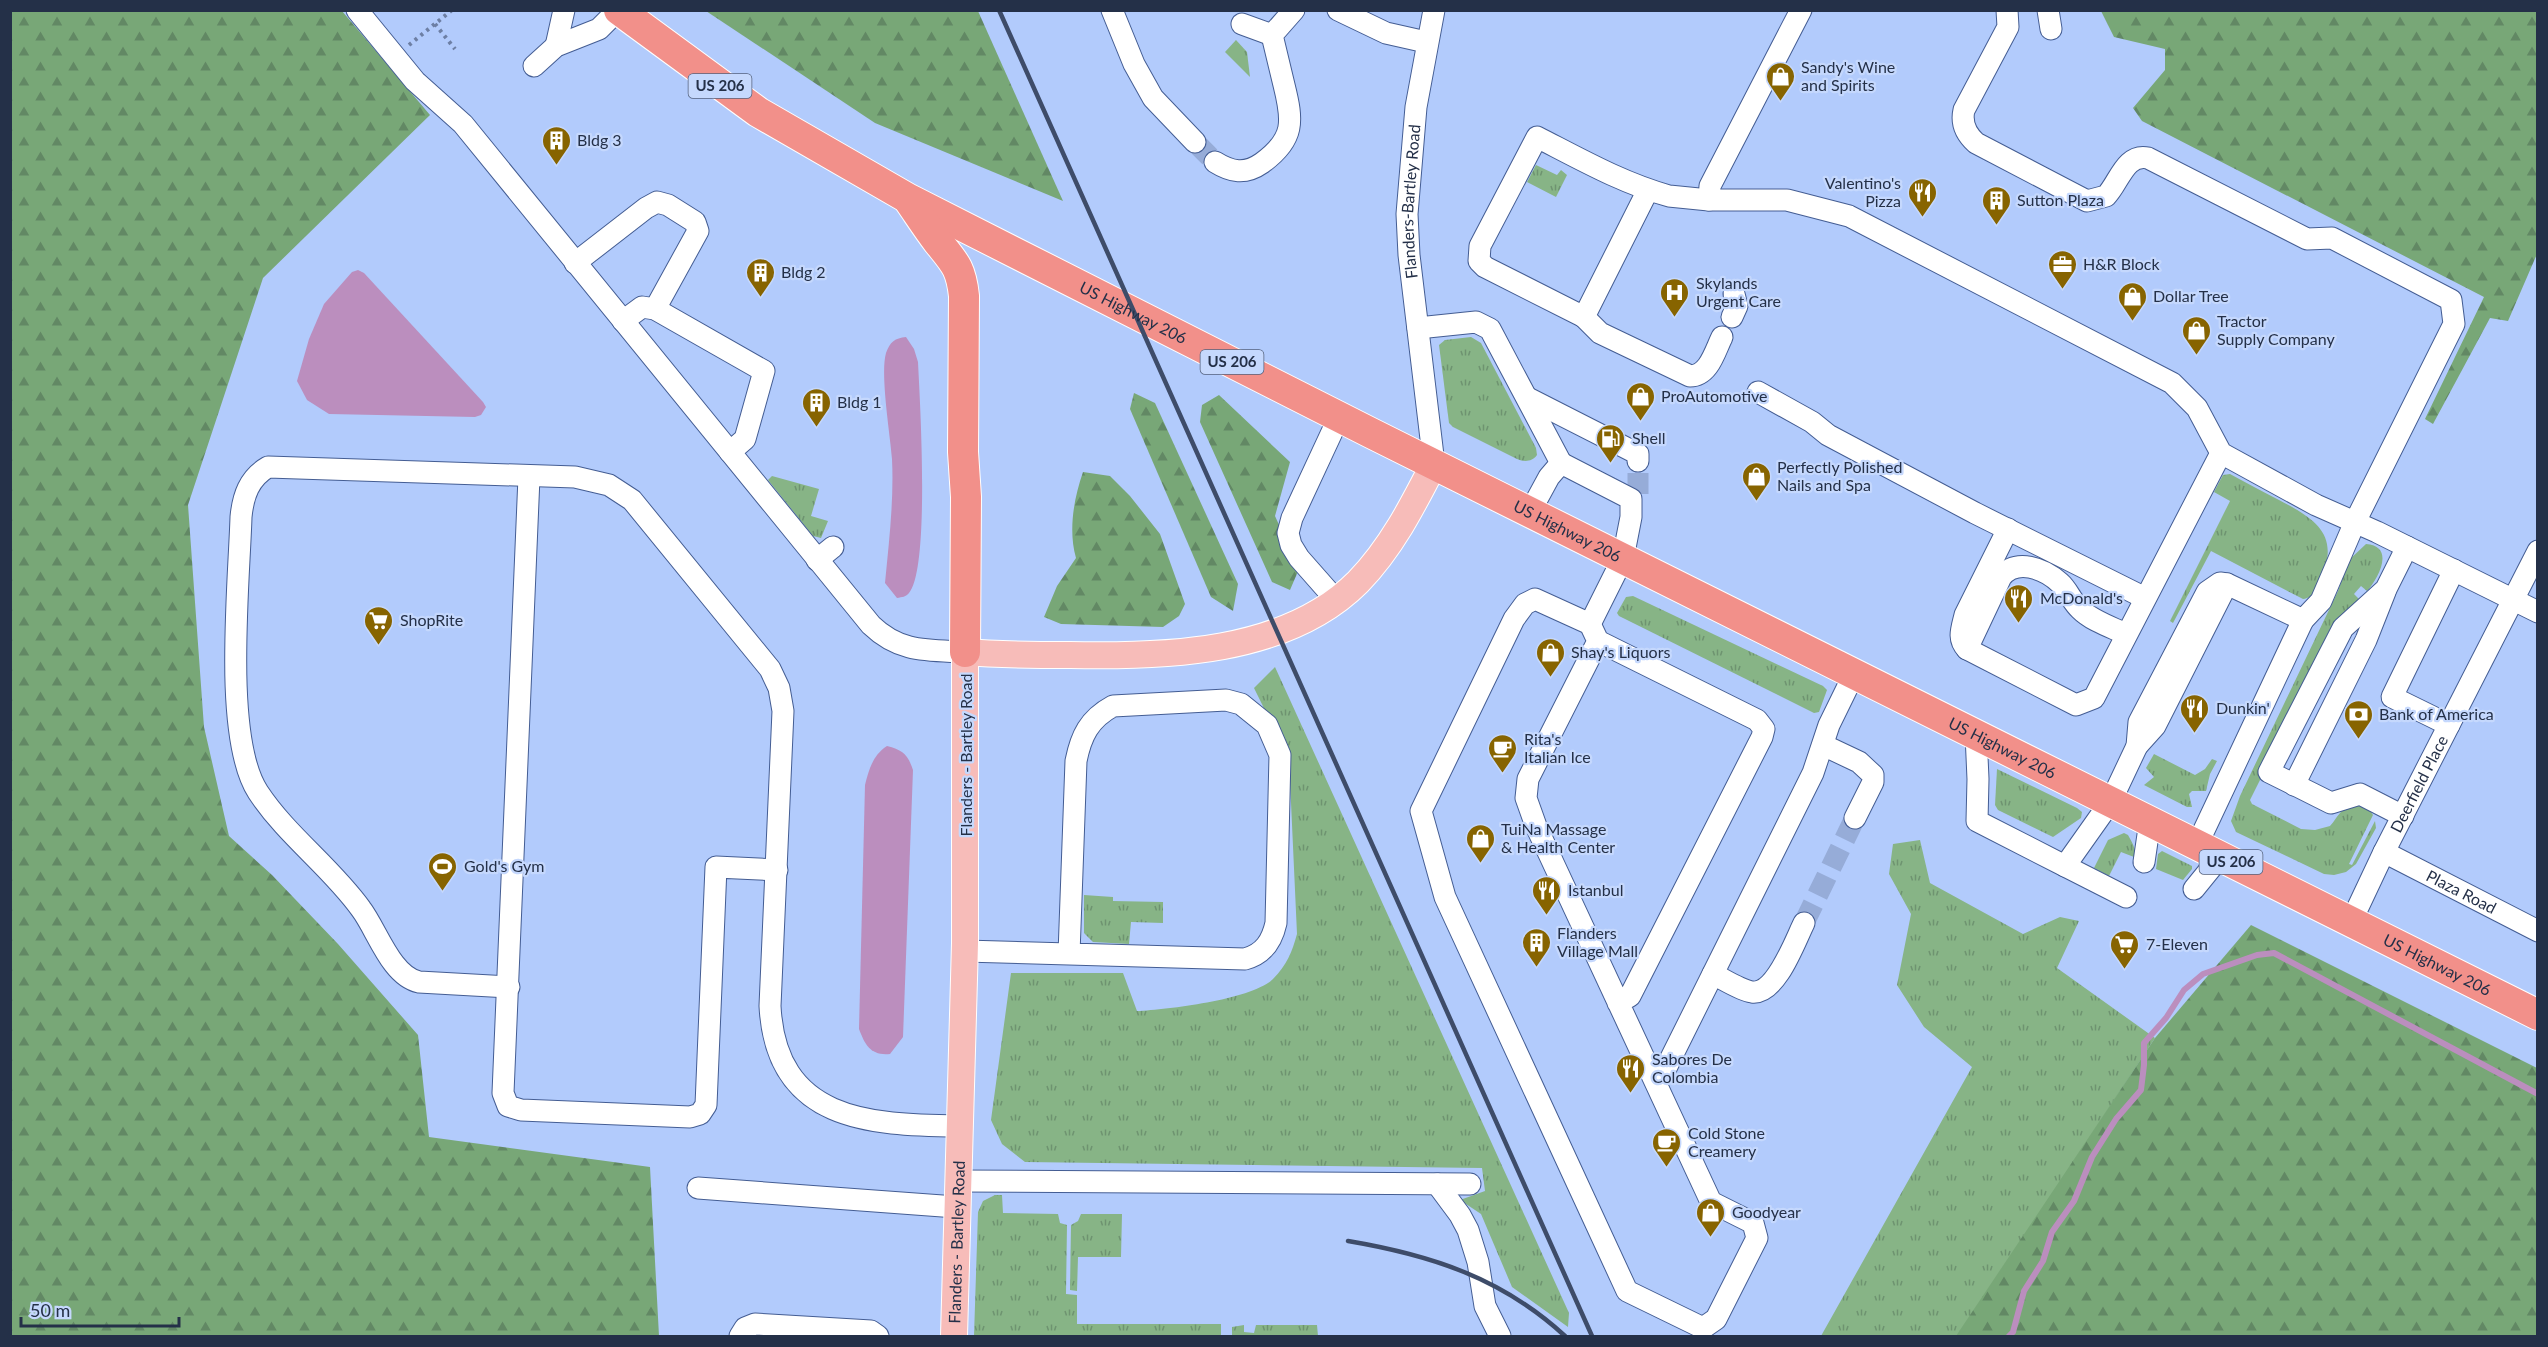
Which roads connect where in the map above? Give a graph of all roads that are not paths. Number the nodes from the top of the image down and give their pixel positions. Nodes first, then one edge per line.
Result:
1 (357, 10) edge
2 (564, 10) edge
3 (619, 10) edge
4 (1112, 10) edge
5 (1294, 10) edge
6 (1338, 10) edge
7 (1434, 10) edge
8 (1801, 10) edge
9 (2007, 10) edge
10 (1242, 24) dead end
11 (1272, 35) junction
12 (1426, 42) junction
13 (556, 46) junction
14 (534, 66) dead end
15 (1195, 142) tunnel mouth
16 (1215, 162) tunnel mouth
17 (1648, 190) junction
18 (909, 199) junction
19 (1709, 200) junction
20 (575, 263) junction
21 (1734, 294) dead end
22 (655, 309) junction
23 (1584, 317) junction
24 (1732, 317) dead end
25 (623, 321) junction
26 (1418, 328) junction
27 (1722, 337) dead end
28 (1758, 392) dead end
29 (1528, 398) junction
30 (1339, 417) junction
31 (730, 452) junction
32 (2221, 453) junction
33 (1638, 461) dead end
34 (1561, 463) junction
35 (1434, 464) junction
36 (529, 477) junction
37 (1530, 512) junction
38 (2355, 522) junction
39 (2008, 529) junction
40 (2407, 547) junction
41 (2538, 551) edge
42 (1623, 558) junction
43 (2454, 570) junction
44 (2145, 598) junction
45 (2513, 599) junction
46 (1336, 600) junction
47 (2538, 612) edge
48 (2303, 620) junction
49 (1594, 632) junction
50 (2126, 634) junction
51 (1967, 649) junction
52 (965, 652) junction
53 (1854, 674) junction
54 (2449, 725) junction
55 (1976, 734) junction
56 (1823, 745) junction
57 (2111, 801) junction
58 (2403, 816) junction
59 (1855, 818) tunnel mouth
60 (2150, 821) junction
61 (2208, 851) junction
62 (2384, 852) junction
63 (2144, 862) dead end
64 (2065, 866) junction
65 (777, 870) junction
66 (2194, 889) dead end
67 (2126, 897) dead end
68 (2351, 922) junction
69 (1804, 923) tunnel mouth
70 (2538, 931) edge
71 (965, 951) junction
72 (1069, 954) junction
73 (1713, 974) junction
74 (509, 987) junction
75 (1618, 1003) junction
76 (2538, 1016) edge
77 (1653, 1076) junction
78 (959, 1126) junction
79 (957, 1181) junction
80 (1437, 1184) junction
81 (1470, 1184) dead end
82 (698, 1188) dead end
83 (956, 1207) junction
84 (874, 1334) edge
85 (740, 1336) edge
86 (954, 1336) edge
87 (1500, 1336) edge

1 - 20 street
2 - 13 street
3 - 13 street
3 - 18 highway, US Highway 206 / US 206
4 - 15 street
5 - 11 street
6 - 12 street
7 - 12 street, Flanders-Bartley Road
8 - 19 street
9 - 38 street
10 - 11 street
11 - 16 street
12 - 26 street, Flanders-Bartley Road
13 - 14 street
17 - 19 street
17 - 23 street
17 - 23 street
18 - 30 highway, US Highway 206 / US 206
18 - 52 highway
19 - 32 street
20 - 22 street
20 - 25 street
21 - 24 street
22 - 25 street
22 - 31 street
23 - 27 street
25 - 31 street
26 - 29 street
26 - 35 street, Flanders-Bartley Road
28 - 39 street
29 - 33 street
29 - 34 street
30 - 35 highway, US Highway 206 / US 206
30 - 46 street
31 - 52 street
32 - 38 street
32 - 44 street
34 - 37 street
34 - 42 street
35 - 37 highway, US Highway 206 / US 206
35 - 46 main road, Flanders - Bartley Road
36 - 65 street
36 - 74 street
36 - 74 street
37 - 42 highway, US Highway 206 / US 206
38 - 40 street
38 - 48 street
39 - 44 street
39 - 51 street
40 - 43 street
40 - 58 street
41 - 45 street, Deerfield Place
42 - 49 street
42 - 53 highway, US Highway 206 / US 206
43 - 45 street
43 - 54 street
44 - 50 street
45 - 47 street
45 - 54 street, Deerfield Place
46 - 52 main road, Flanders - Bartley Road
48 - 57 street
48 - 61 street
49 - 75 street
49 - 75 street
49 - 77 street
50 - 51 street
50 - 51 street
52 - 71 main road, Flanders - Bartley Road
53 - 55 highway, US Highway 206 / US 206
53 - 56 street
54 - 58 street, Deerfield Place
55 - 57 highway, US Highway 206 / US 206
55 - 64 street
56 - 59 street
56 - 73 street
57 - 60 highway, US Highway 206 / US 206
57 - 64 street
58 - 62 street, Deerfield Place
60 - 61 highway, US Highway 206 / US 206
60 - 63 street
61 - 66 street
61 - 68 highway, US Highway 206 / US 206
62 - 68 street, Deerfield Place
62 - 70 street, Plaza Road
64 - 67 street
65 - 74 street
65 - 78 street
68 - 76 highway, US Highway 206 / US 206
69 - 73 street
71 - 72 street
71 - 78 main road, Flanders - Bartley Road
72 - 72 street
73 - 77 street
75 - 77 street
78 - 79 main road, Flanders - Bartley Road
79 - 80 street
79 - 83 main road, Flanders - Bartley Road
80 - 81 street
80 - 87 street
82 - 83 street
83 - 86 main road, Flanders - Bartley Road
84 - 85 street

